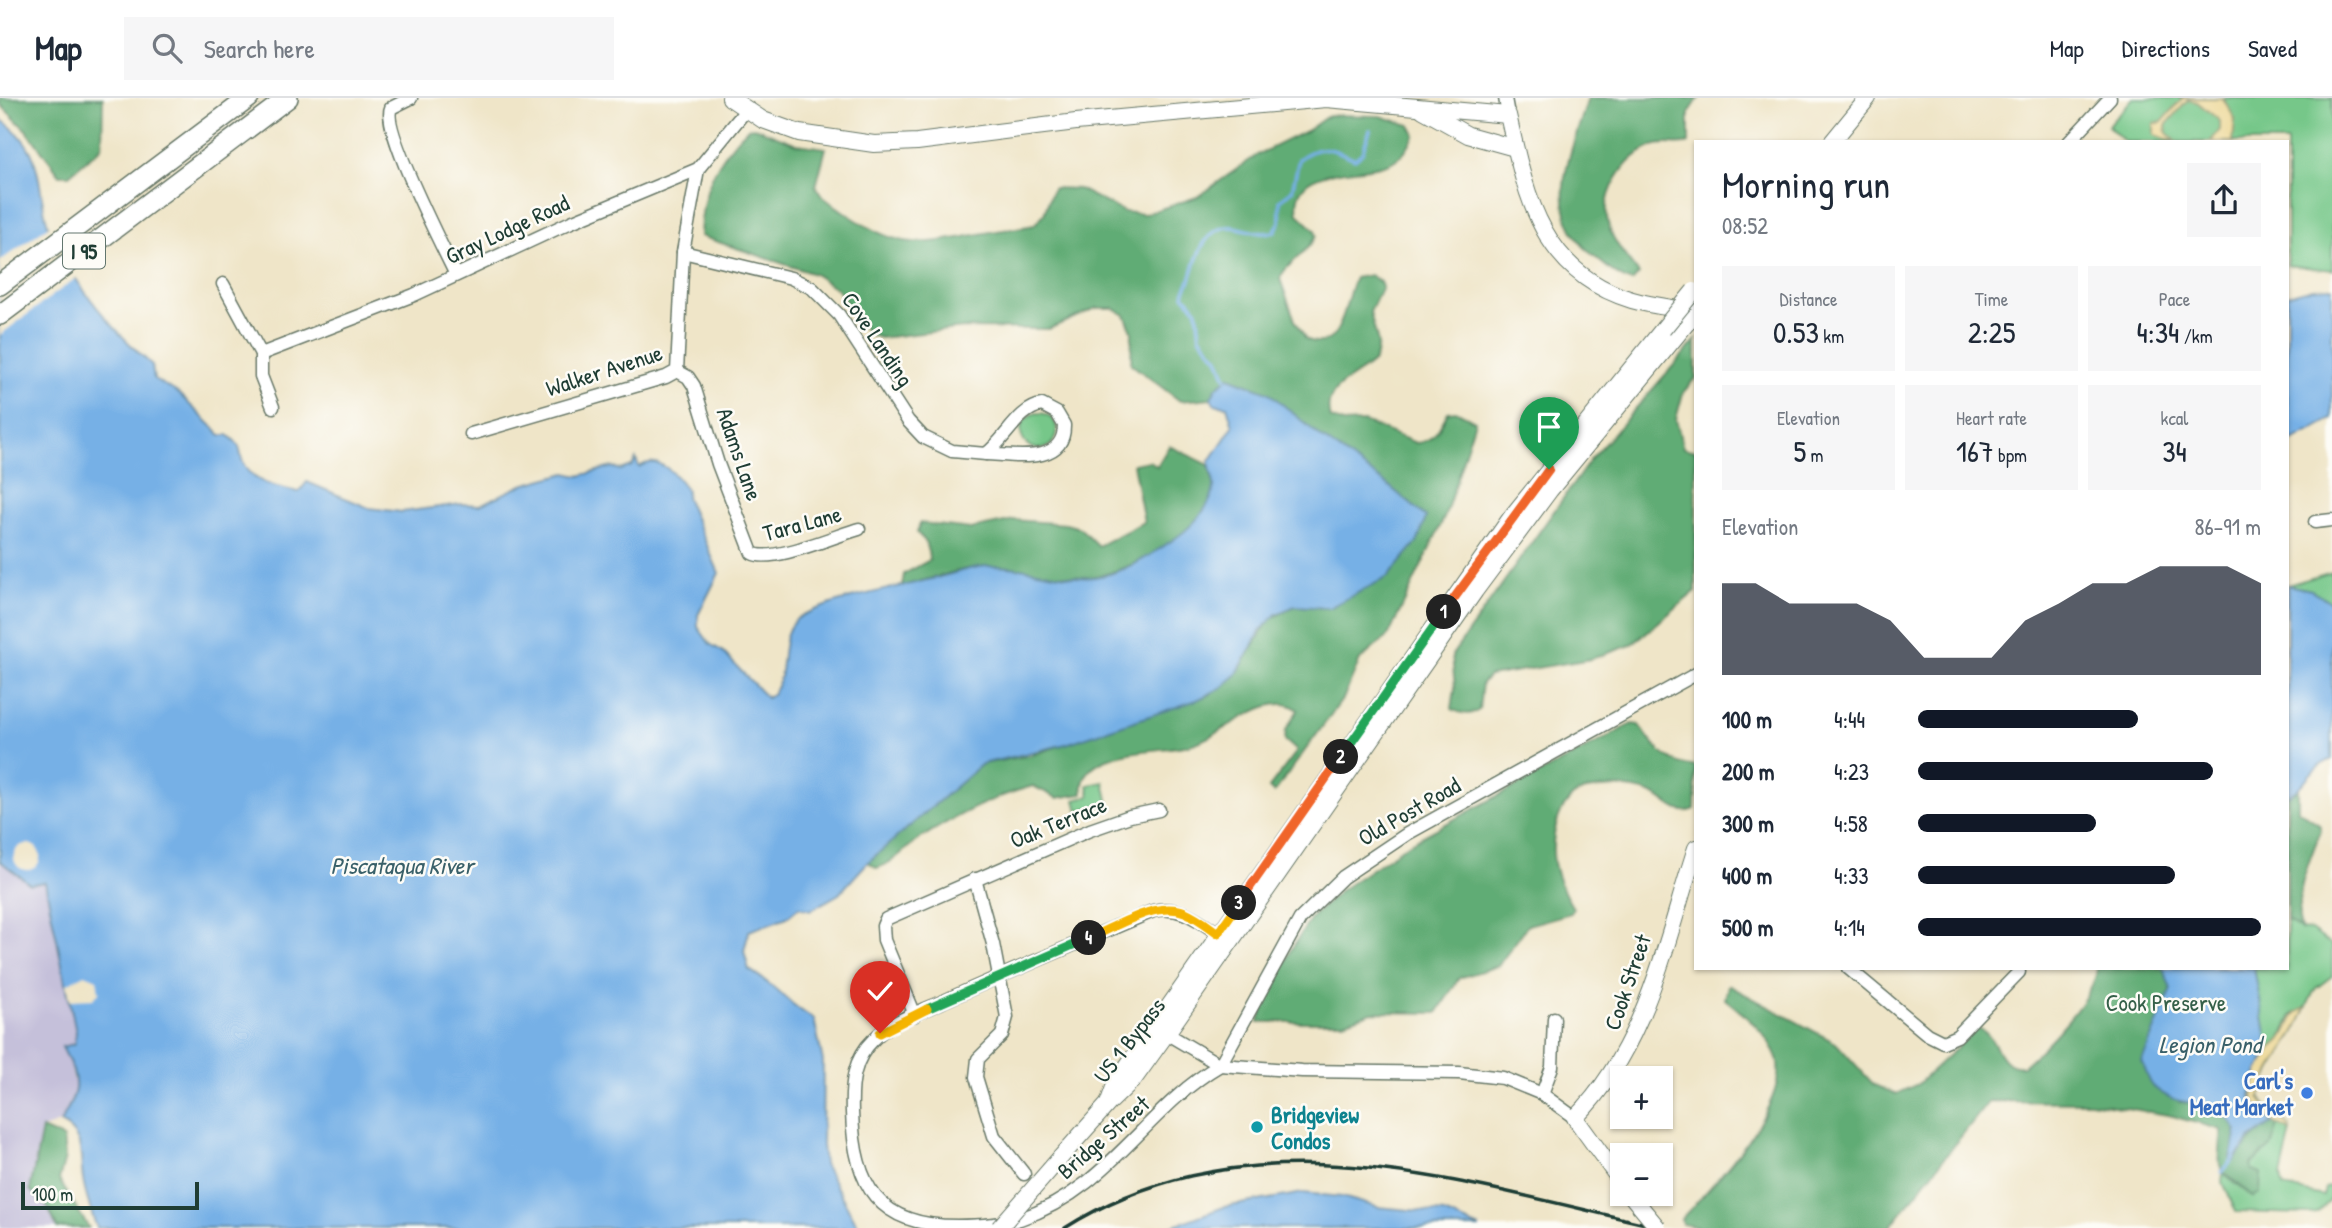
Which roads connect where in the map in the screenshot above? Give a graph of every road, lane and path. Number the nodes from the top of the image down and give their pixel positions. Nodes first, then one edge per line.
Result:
1 (249, 98) edge
2 (288, 98) edge
3 (411, 98) edge
4 (730, 98) edge
5 (1505, 98) edge
6 (1868, 98) edge
7 (2110, 98) edge
8 (1365, 99) edge
9 (1420, 109) junction
10 (746, 110) junction
11 (1508, 115) junction
12 (1834, 140) edge
13 (2071, 140) edge
14 (1516, 148) junction
15 (698, 169) junction
16 (683, 252) junction
17 (456, 275) junction
18 (223, 284) dead end
19 (0, 285) edge
20 (1694, 292) edge
21 (1694, 312) edge
22 (1694, 314) edge
23 (0, 315) edge
24 (1670, 332) junction
25 (261, 354) junction
26 (677, 371) junction
27 (272, 407) dead end
28 (471, 434) dead end
29 (986, 454) junction
30 (2332, 520) edge
31 (2315, 522) dead end
32 (859, 529) dead end
33 (756, 556) joint
34 (1694, 675) edge
35 (1159, 810) dead end
36 (1694, 854) edge
37 (975, 880) junction
38 (1224, 937) junction
39 (1850, 970) edge
40 (2018, 972) dead end
41 (1000, 977) junction
42 (915, 1014) junction
43 (1553, 1018) dead end
44 (1161, 1030) junction
45 (1220, 1065) junction
46 (1542, 1094) junction
47 (1575, 1118) junction
48 (1610, 1166) edge
49 (1024, 1174) dead end
50 (1640, 1206) edge
51 (999, 1228) edge
52 (1658, 1228) edge

1 - 19 highway, I 95
2 - 23 highway, I 95
3 - 17 street
4 - 10 main road
5 - 11 street
6 - 12 main road
7 - 13 street
8 - 9 main road
8 - 10 main road
9 - 11 main road
9 - 14 main road
10 - 15 street, Gray Lodge Road
11 - 14 main road
14 - 21 main road
15 - 16 street, Walker Avenue
15 - 17 street, Gray Lodge Road
16 - 26 street, Walker Avenue
16 - 29 street, Cove Landing
17 - 25 street, Gray Lodge Road
18 - 25 street
20 - 24 main road, bridge
22 - 24 main road
24 - 38 main road
25 - 27 street
26 - 28 street, Walker Avenue
26 - 33 street, Adams Lane
29 - 29 street, Cove Landing
30 - 31 street
32 - 33 street, Tara Lane
34 - 45 street, Old Post Road
35 - 37 street, Oak Terrace
36 - 47 main road, Cook Street
37 - 41 street
37 - 42 street, Oak Terrace
38 - 41 street
38 - 44 main road
38 - 44 main road, US 1 Bypass
39 - 40 street
41 - 42 street
41 - 49 street
42 - 45 street, Bridge Street
43 - 46 street
44 - 45 street
44 - 51 main road, bridge
45 - 46 street
46 - 47 street
47 - 48 main road
50 - 52 main road, bridge

